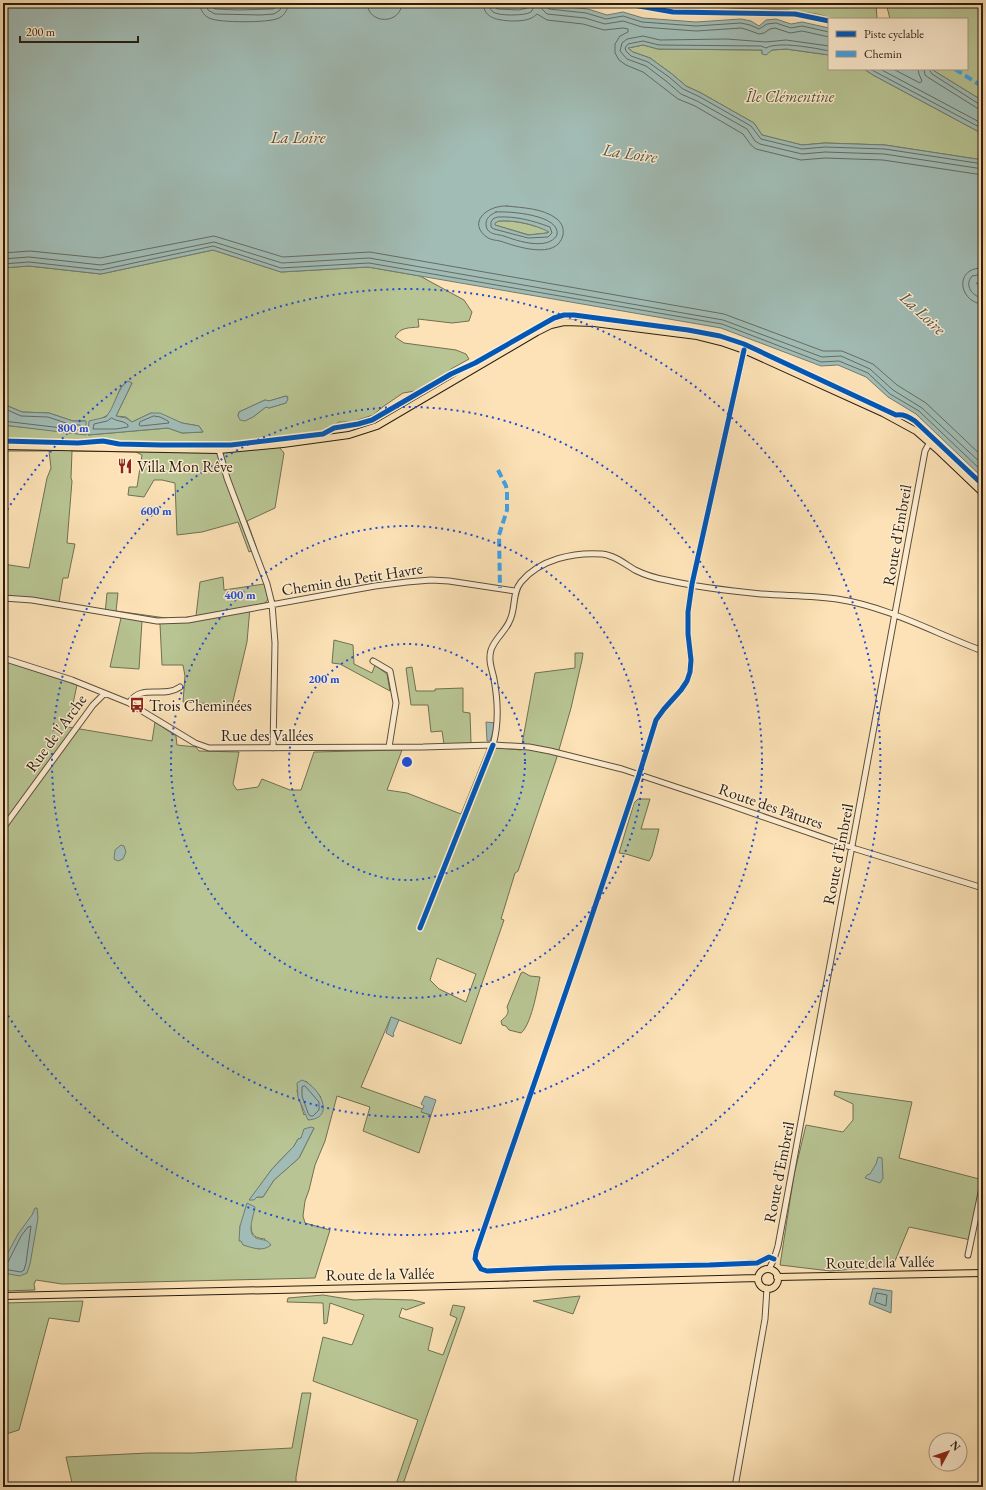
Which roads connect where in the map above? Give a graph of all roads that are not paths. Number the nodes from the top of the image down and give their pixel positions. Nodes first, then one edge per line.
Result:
1 (744, 350) junction
2 (930, 442) junction
3 (3, 446) edge
4 (219, 450) junction
5 (983, 492) edge
6 (692, 584) junction
7 (515, 591) junction
8 (3, 598) edge
9 (272, 604) junction
10 (895, 614) junction
11 (983, 651) edge
12 (3, 658) edge
13 (373, 661) dead end
14 (180, 687) dead end
15 (104, 694) junction
16 (129, 703) junction
17 (493, 745) junction
18 (389, 747) junction
19 (273, 748) junction
20 (550, 751) joint
21 (639, 775) junction
22 (3, 828) edge
23 (852, 848) junction
24 (983, 888) edge
25 (983, 1183) edge
26 (968, 1255) dead end
27 (774, 1259) junction
28 (769, 1269) junction
29 (983, 1273) edge
30 (777, 1277) junction
31 (758, 1278) junction
32 (767, 1288) junction
33 (3, 1296) edge
34 (294, 1486) dead end
35 (302, 1487) edge
36 (735, 1487) edge

1 - 2 main road
1 - 4 main road
1 - 6 street
2 - 5 main road
2 - 10 street, Route d'Embreil
3 - 4 main road
4 - 9 street
6 - 7 street
6 - 10 street
6 - 21 street
7 - 9 street, Chemin du Petit Havre
7 - 17 street
8 - 9 street, Chemin du Petit Havre
9 - 19 street
10 - 11 street
10 - 23 street, Route d'Embreil
12 - 15 street, Rue des Vallées
13 - 18 street
14 - 16 street
15 - 16 street, Rue des Vallées
15 - 22 street, Rue de l'Arche
16 - 19 street, Rue des Vallées
17 - 18 street, Rue des Vallées
17 - 20 street, Rue des Vallées
18 - 19 street, Rue des Vallées
20 - 21 street, Route des Pâtures
21 - 23 street, Route des Pâtures
21 - 27 street
23 - 24 street, Route des Pâtures
23 - 27 street, Route d'Embreil
25 - 26 street
27 - 28 street, Route d'Embreil
28 - 30 main road
28 - 31 main road
29 - 30 main road, Route de la Vallée
30 - 32 main road
31 - 32 main road
31 - 33 main road, Route de la Vallée
32 - 36 street
34 - 35 street

